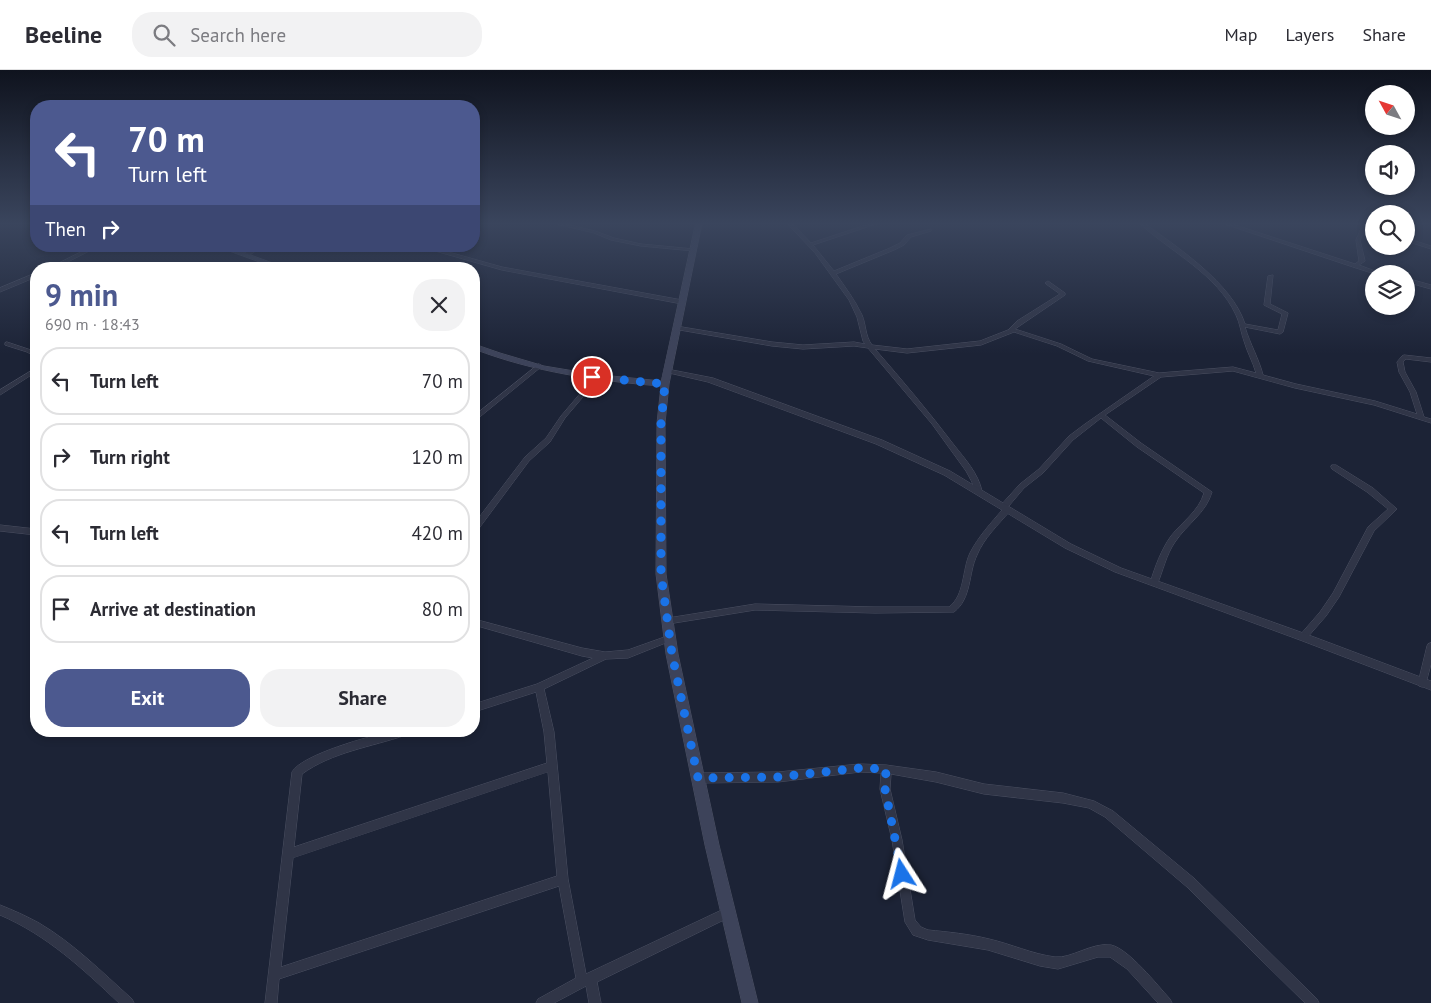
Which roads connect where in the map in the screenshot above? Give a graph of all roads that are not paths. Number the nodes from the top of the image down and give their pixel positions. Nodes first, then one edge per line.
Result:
1 (497, 267) edge
2 (690, 267) edge
3 (828, 267) edge
4 (849, 267) edge
5 (1197, 267) edge
6 (833, 273) junction
7 (1271, 276) dead end
8 (30, 277) edge
9 (1048, 283) dead end
10 (1415, 283) edge
11 (1431, 287) edge
12 (0, 290) edge
13 (682, 302) junction
14 (1243, 325) junction
15 (676, 328) junction
16 (1011, 330) junction
17 (7, 344) dead end
18 (869, 346) junction
19 (480, 348) edge
20 (30, 351) edge
21 (1431, 360) edge
22 (539, 366) junction
23 (667, 371) junction
24 (30, 374) edge
25 (1160, 375) junction
26 (597, 377) junction
27 (1260, 377) junction
28 (665, 384) junction
29 (0, 393) edge
30 (480, 414) edge
31 (1101, 415) junction
32 (1421, 417) junction
33 (1431, 421) edge
34 (1334, 467) dead end
35 (978, 491) junction
36 (1005, 508) junction
37 (480, 522) edge
38 (0, 528) edge
39 (30, 531) edge
40 (1154, 583) junction
41 (668, 621) junction
42 (480, 624) edge
43 (1303, 637) junction
44 (670, 638) junction
45 (1431, 646) edge
46 (605, 656) junction
47 (1427, 684) edge
48 (539, 687) junction
49 (480, 706) edge
50 (387, 737) edge
51 (552, 766) junction
52 (886, 769) junction
53 (698, 778) junction
54 (288, 854) junction
55 (563, 879) junction
56 (0, 910) edge
57 (728, 912) junction
58 (275, 974) junction
59 (587, 980) junction
60 (128, 1003) edge
61 (271, 1003) edge
62 (542, 1003) edge
63 (595, 1003) edge
64 (750, 1003) edge
65 (1166, 1003) edge
66 (1313, 1003) edge

1 - 13 street
2 - 13 main road
3 - 6 street
4 - 6 street
5 - 14 street
6 - 18 street
7 - 14 street
8 - 12 street
9 - 16 street
10 - 11 street
13 - 15 main road
14 - 27 street
15 - 18 street
15 - 23 main road
16 - 18 street
16 - 25 street
17 - 20 street
18 - 35 street
19 - 22 main road
21 - 32 street
22 - 26 main road
22 - 30 street
23 - 28 main road
23 - 35 street
24 - 29 street
25 - 27 street
25 - 31 street
26 - 28 main road
26 - 37 street
27 - 32 street
28 - 41 main road
31 - 36 street
31 - 40 street
32 - 33 street
34 - 43 street
35 - 36 street
36 - 40 street
36 - 41 street
38 - 39 street
40 - 43 street
41 - 44 main road
42 - 46 street
43 - 47 street
44 - 46 street
44 - 53 main road
45 - 47 street
46 - 48 street
48 - 49 street
48 - 51 street
50 - 54 street
51 - 54 street
51 - 55 street
52 - 53 street
52 - 65 street
52 - 66 street
53 - 57 main road
54 - 58 street
55 - 58 street
55 - 59 street
56 - 60 street
57 - 59 street
57 - 64 main road
58 - 61 street
59 - 62 street
59 - 63 street

